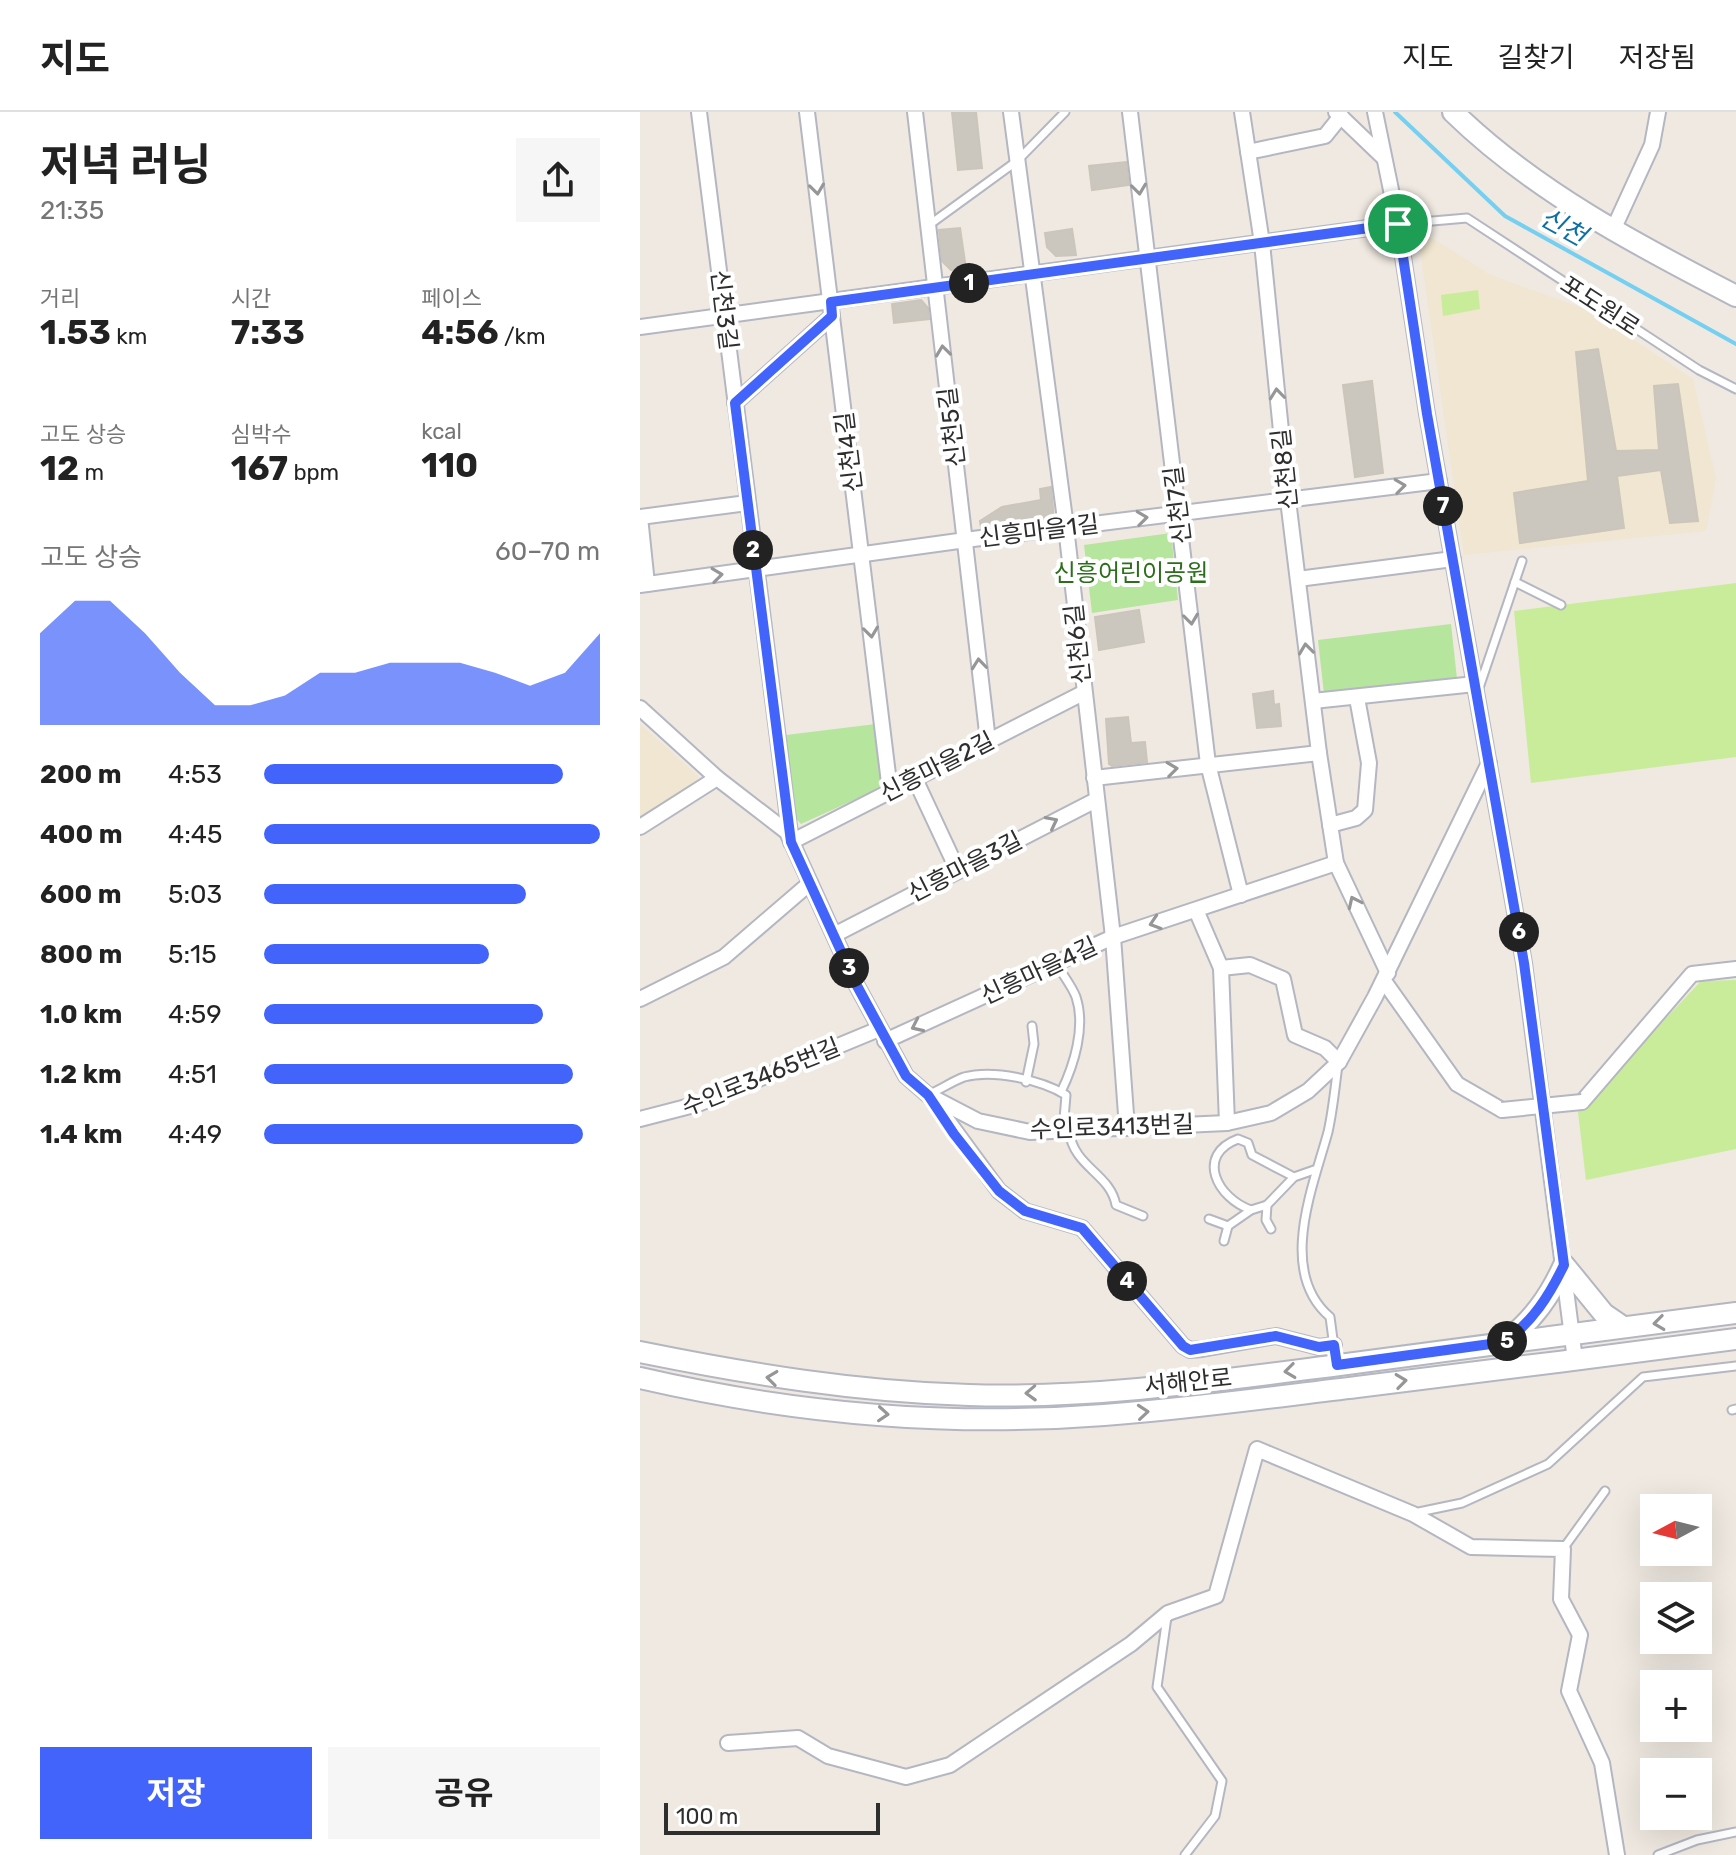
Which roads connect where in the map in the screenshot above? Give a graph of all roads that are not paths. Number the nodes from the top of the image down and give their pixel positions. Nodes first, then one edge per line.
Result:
1 (699, 112) edge
2 (807, 112) edge
3 (915, 112) edge
4 (1011, 112) edge
5 (1065, 112) edge
6 (1130, 112) edge
7 (1242, 112) edge
8 (1375, 112) edge
9 (1453, 112) edge
10 (1658, 112) edge
11 (1339, 114) edge
12 (1248, 152) junction
13 (1384, 153) junction
14 (1017, 161) junction
15 (1398, 224) junction
16 (928, 225) junction
17 (1613, 230) junction
18 (1262, 243) junction
19 (1148, 259) junction
20 (1032, 275) junction
21 (935, 288) junction
22 (1736, 296) edge
23 (831, 309) junction
24 (725, 316) junction
25 (640, 327) edge
26 (1736, 389) edge
27 (735, 403) junction
28 (1439, 481) junction
29 (1288, 500) junction
30 (747, 503) junction
31 (1179, 513) junction
32 (640, 517) edge
33 (1066, 527) junction
34 (965, 540) junction
35 (862, 555) junction
36 (1453, 559) junction
37 (1522, 561) dead end
38 (756, 570) junction
39 (1298, 579) junction
40 (1515, 582) junction
41 (644, 584) edge
42 (1561, 605) dead end
43 (1476, 690) junction
44 (1083, 693) junction
45 (1357, 698) junction
46 (1313, 701) junction
47 (640, 708) edge
48 (988, 741) junction
49 (1319, 753) junction
50 (1489, 763) junction
51 (1208, 764) junction
52 (717, 778) junction
53 (1094, 778) junction
54 (915, 779) junction
55 (890, 791) junction
56 (1096, 800) junction
57 (1330, 825) junction
58 (640, 827) edge
59 (791, 842) junction
60 (1336, 863) junction
61 (958, 871) junction
62 (810, 883) junction
63 (1241, 895) junction
64 (1196, 910) junction
65 (834, 935) junction
66 (1113, 937) junction
67 (1056, 963) junction
68 (1221, 968) junction
69 (1736, 969) edge
70 (1386, 977) junction
71 (640, 999) edge
72 (1032, 1026) dead end
73 (882, 1035) junction
74 (1339, 1062) junction
75 (1026, 1082) junction
76 (1061, 1092) junction
77 (928, 1095) junction
78 (640, 1119) edge
79 (1227, 1123) junction
80 (1127, 1128) junction
81 (1066, 1131) junction
82 (1314, 1170) junction
83 (1294, 1177) junction
84 (1267, 1205) junction
85 (1251, 1210) junction
86 (1143, 1216) dead end
87 (1209, 1219) dead end
88 (1228, 1226) junction
89 (1271, 1229) dead end
90 (1224, 1241) dead end
91 (1564, 1265) junction
92 (1736, 1313) edge
93 (1623, 1327) junction
94 (1572, 1334) junction
95 (1736, 1339) edge
96 (1505, 1342) junction
97 (640, 1352) edge
98 (1335, 1355) junction
99 (1575, 1360) junction
100 (1736, 1366) edge
101 (640, 1378) edge
102 (1605, 1491) dead end
103 (1413, 1514) junction
104 (1563, 1549) junction
105 (1168, 1613) junction
106 (728, 1743) dead end
107 (1736, 1832) edge
108 (1185, 1855) edge
109 (1617, 1855) edge
110 (1658, 1855) edge

1 - 24 street, 신천3길
2 -> 23 street, 신천4길
3 - 16 street, 신천5길
4 - 14 street, 신천6길
5 - 14 lane
6 -> 19 street, 신천7길
7 - 12 street, 신천8길
8 - 13 street
9 - 17 main road
10 - 17 street
11 - 12 street
11 - 13 street
12 - 18 street, 신천8길
13 - 15 street
14 - 16 lane
14 - 20 street, 신천6길
15 - 18 street
15 - 26 lane, 포도원로
15 - 28 street
16 - 21 street, 신천5길
17 - 22 main road
18 - 19 street
29 -> 18 street, 신천8길
19 - 20 street
19 - 31 street, 신천7길
20 - 21 street
20 - 33 street, 신천6길
21 - 23 street
34 -> 21 street, 신천5길
23 - 24 street
23 - 27 street
23 - 35 street, 신천4길
24 - 25 street
24 - 27 street, 신천3길
27 - 30 street, 신천3길
29 -> 28 street, 신흥마을1길
28 - 36 street
29 - 31 street, 신흥마을1길
29 - 39 street, 신천8길
30 - 32 street
30 - 38 street, 신천3길
33 -> 31 street, 신흥마을1길
31 -> 51 street, 신천7길
32 - 41 street
33 - 34 street, 신흥마을1길
33 - 44 street, 신천6길
34 - 35 street, 신흥마을1길
48 -> 34 street, 신천5길
35 - 38 street, 신흥마을1길
35 -> 55 street, 신천4길
36 - 39 street
36 - 43 street
37 - 40 lane
41 -> 38 street, 신흥마을1길
38 - 59 street, 신천3길
46 -> 39 street, 신천8길
40 - 42 lane
40 - 43 lane
43 - 45 street
43 - 50 street
44 - 48 street, 신흥마을2길
44 - 53 street, 신천6길
45 - 46 street
45 - 57 street
46 - 49 street, 신천8길
47 - 52 street, 수인로3413번길
48 - 54 street, 신흥마을2길
49 - 51 street
49 - 57 street, 신천8길
50 - 70 street, 수인로3413번길
50 - 91 street
53 -> 51 street
51 - 63 street, 신천7길
52 - 58 street
52 - 59 street, 수인로3413번길
53 - 56 street, 신천6길
54 - 55 street, 신흥마을2길
54 - 61 street
55 - 59 street, 신흥마을2길
61 -> 56 street, 신흥마을3길
56 - 66 street, 신천6길
57 - 60 street, 신천8길
59 - 62 street, 수인로3413번길
60 - 63 street, 신흥마을4길
70 -> 60 street, 신천8길
61 - 65 street, 신흥마을3길
62 - 65 street, 수인로3413번길
62 - 71 street
63 - 64 street, 신흥마을4길
64 -> 66 street, 신흥마을4길
64 - 68 street
65 - 73 street, 수인로3413번길
66 - 67 street, 신흥마을4길
66 - 80 street, 신천6길
67 -> 73 street, 신흥마을4길
67 - 76 lane
68 - 74 street
68 - 79 street
69 - 70 street, 신천8길, bridge
70 - 74 street, 수인로3413번길
72 - 75 lane
73 - 77 street, 수인로3413번길
73 - 78 street, 수인로3465번길
74 - 79 street, 수인로3413번길
74 - 82 lane
75 - 76 lane
75 - 77 lane
76 - 81 lane
77 - 81 street, 수인로3413번길
77 - 98 street
79 - 80 street, 수인로3413번길
80 - 81 street, 수인로3413번길
81 - 86 lane
82 - 83 lane
82 - 98 lane
83 - 84 lane
83 - 85 lane
84 - 85 lane
84 - 89 lane
85 - 88 lane
87 - 88 lane
88 - 90 lane
91 - 93 main road
91 - 94 street
91 - 96 main road
92 -> 93 main road, 서해안로
93 - 94 main road, 서해안로
94 - 96 main road, 서해안로
94 - 99 street
95 - 99 main road, 서해안로
96 - 98 main road, 서해안로
98 -> 97 main road, 서해안로
101 -> 99 main road, 서해안로
100 - 103 lane
102 - 104 lane
103 - 104 street
103 - 105 street
104 - 109 street
105 - 106 street
105 - 108 lane
107 - 110 lane

